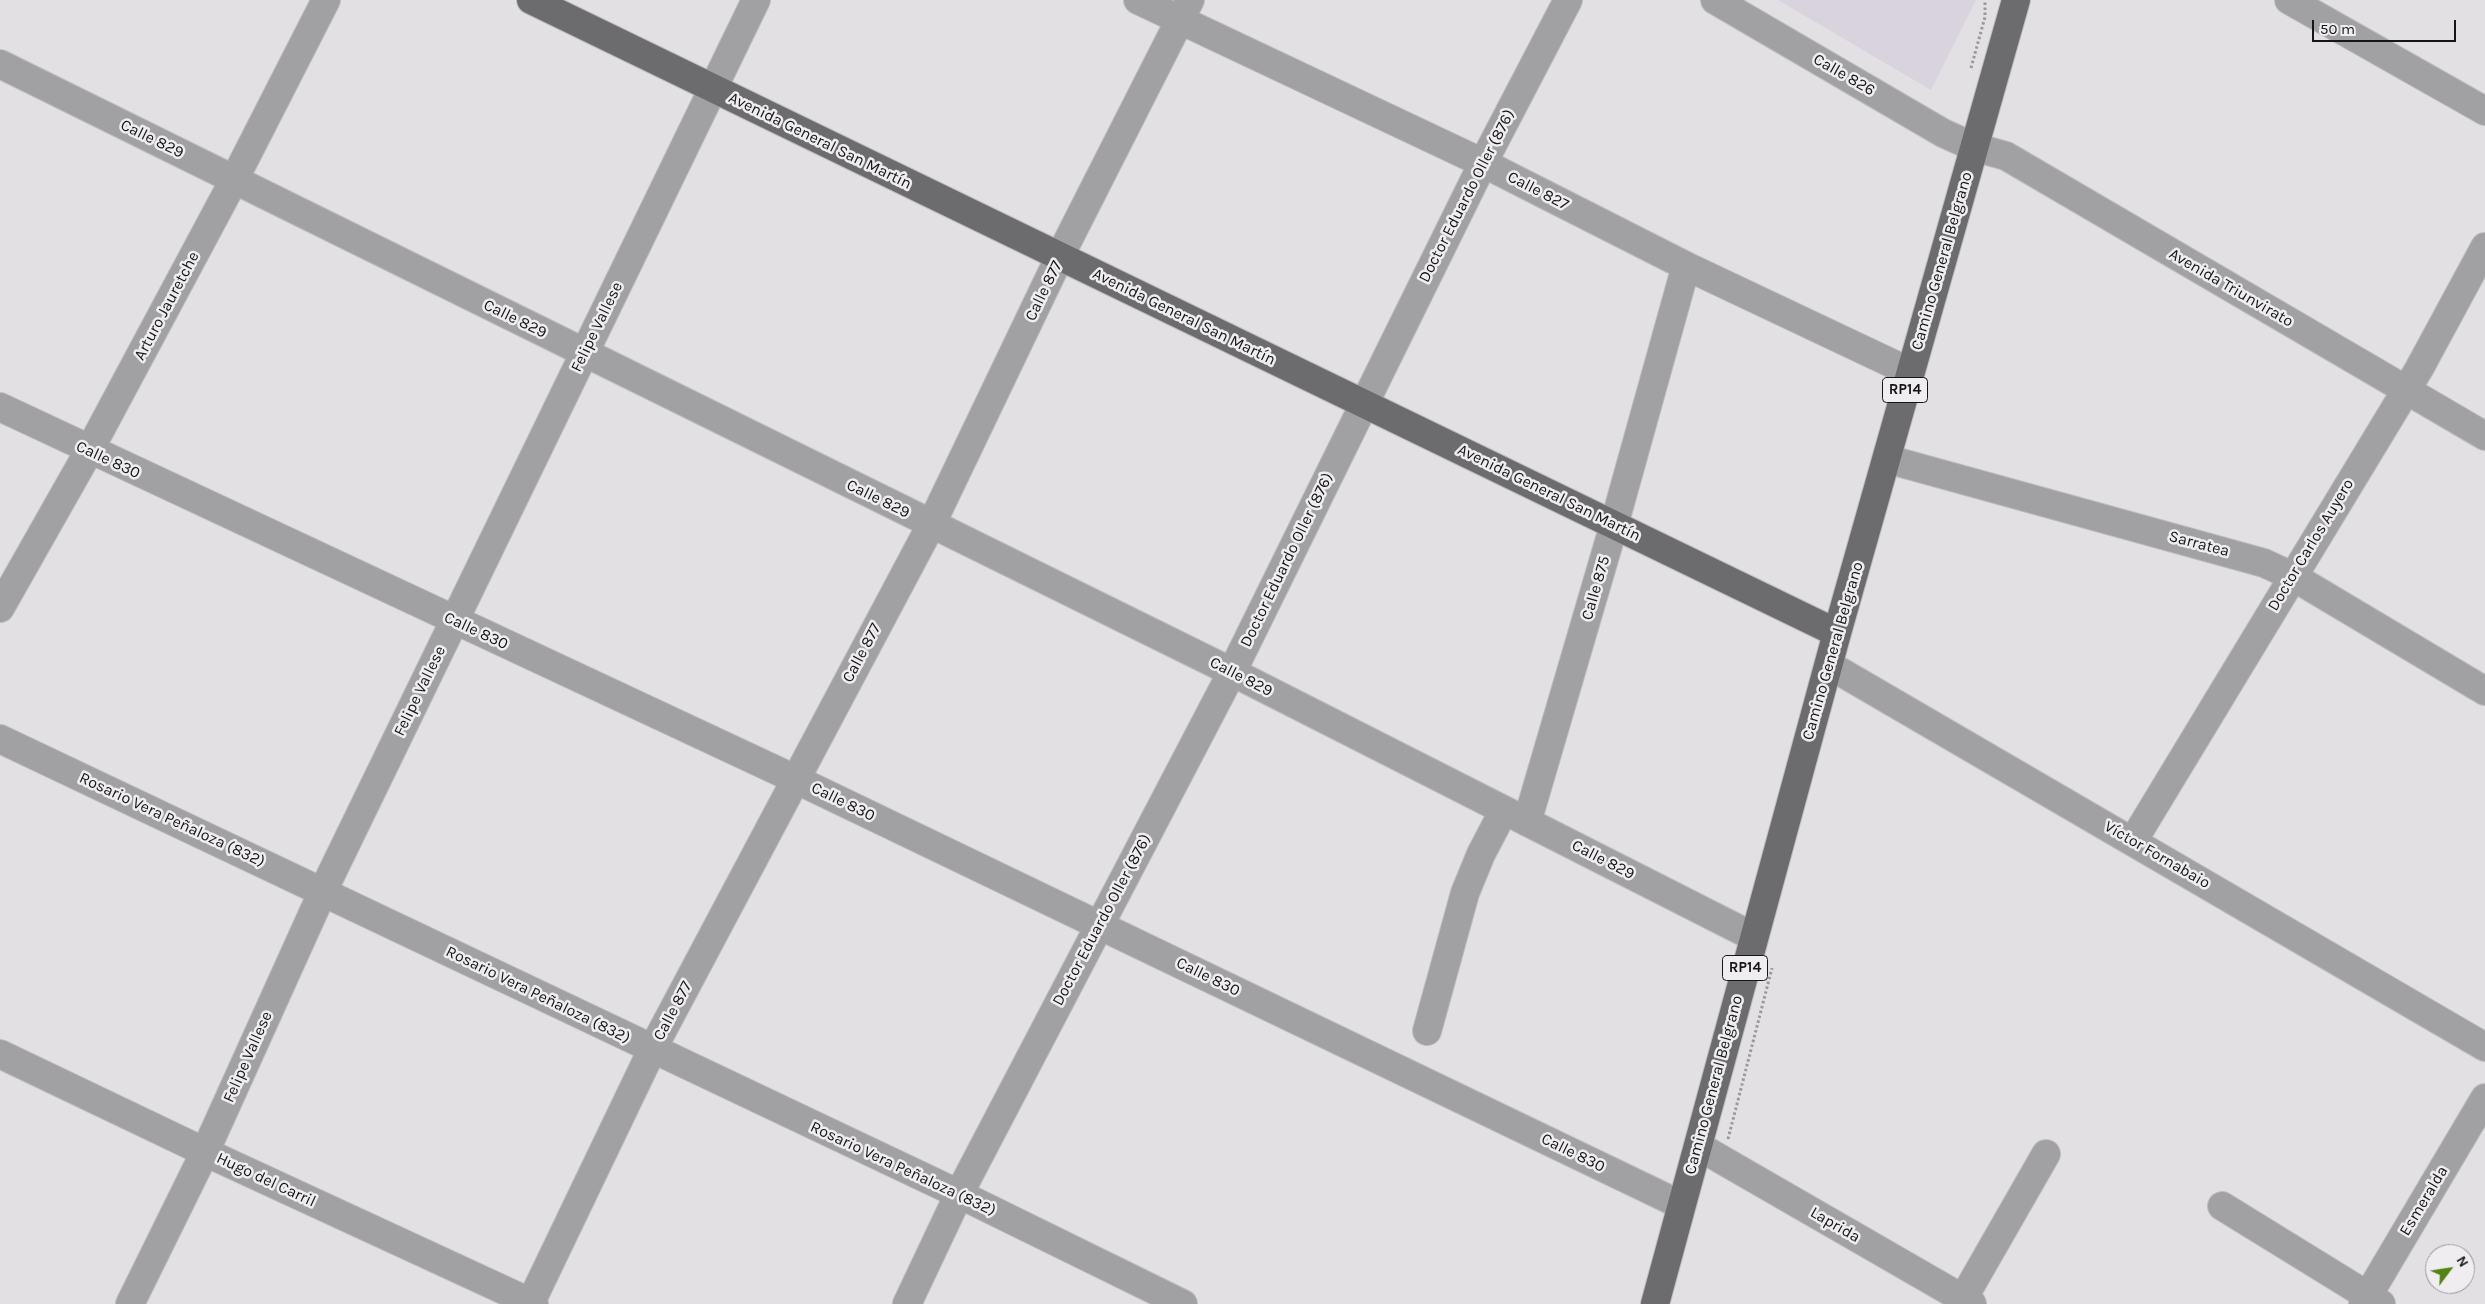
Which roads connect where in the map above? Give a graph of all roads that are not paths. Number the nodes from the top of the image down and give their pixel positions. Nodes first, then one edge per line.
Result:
1 (326, 0) edge
2 (532, 0) edge
3 (756, 0) edge
4 (1138, 0) edge
5 (1568, 0) edge
6 (1715, 0) edge
7 (2016, 0) edge
8 (2289, 0) edge
9 (1185, 10) edge
10 (0, 64) edge
11 (712, 89) junction
12 (2485, 111) edge
13 (1974, 147) junction
14 (1483, 163) junction
15 (234, 180) junction
16 (2485, 246) edge
17 (1060, 256) junction
18 (1686, 266) junction
19 (584, 354) junction
20 (1910, 372) junction
21 (2406, 390) junction
22 (1363, 404) junction
23 (0, 407) edge
24 (2485, 436) edge
25 (89, 451) junction
26 (1886, 459) junction
27 (930, 525) junction
28 (1614, 525) junction
29 (2292, 576) junction
30 (0, 608) edge
31 (454, 621) junction
32 (1837, 633) junction
33 (1829, 665) junction
34 (1232, 672) junction
35 (2485, 691) edge
36 (0, 739) edge
37 (795, 779) junction
38 (1516, 816) junction
39 (2133, 841) junction
40 (323, 892) junction
41 (1099, 926) junction
42 (1754, 937) junction
43 (1427, 1031) dead end
44 (2485, 1047) edge
45 (652, 1050) junction
46 (0, 1054) edge
47 (2485, 1098) edge
48 (1698, 1146) junction
49 (205, 1152) junction
50 (2046, 1154) dead end
51 (959, 1194) junction
52 (1681, 1205) junction
53 (2222, 1206) dead end
54 (2370, 1301) edge
55 (1965, 1302) edge
56 (130, 1304) edge
57 (531, 1304) edge
58 (907, 1304) edge
59 (1183, 1304) edge
60 (1654, 1304) edge

1 - 15 street, Arturo Jauretche
2 - 11 main road, Avenida General San Martín
3 - 11 street, Felipe Vallese
4 - 9 street, Calle 827
5 - 14 street, Doctor Eduardo Oller (876)
6 - 13 street, Calle 826
7 - 13 main road, Camino General Belgrano / RP14
8 - 12 street
9 - 14 street, Calle 827
9 - 17 street, Calle 877
10 - 15 street, Calle 829
11 - 17 main road, Avenida General San Martín
11 - 19 street, Felipe Vallese
13 - 20 main road, Camino General Belgrano / RP14
13 - 21 street, Avenida Triunvirato
14 - 18 street, Calle 827
14 - 22 street, Doctor Eduardo Oller (876)
15 - 19 street, Calle 829
15 - 25 street, Arturo Jauretche
16 - 21 street, Doctor Carlos Auyero
17 - 22 main road, Avenida General San Martín
17 - 27 street, Calle 877
18 - 20 street, Calle 827
18 - 28 street, Calle 875
19 - 27 street, Calle 829
19 - 31 street, Felipe Vallese
20 - 26 main road, Camino General Belgrano / RP14
21 - 24 street, Avenida Triunvirato
21 - 29 street, Doctor Carlos Auyero
22 - 28 main road, Avenida General San Martín
22 - 34 street, Doctor Eduardo Oller (876)
23 - 25 street, Calle 830
25 - 30 street, Arturo Jauretche
25 - 31 street, Calle 830
26 - 29 street, Sarratea
26 - 32 main road, Camino General Belgrano / RP14
27 - 34 street, Calle 829
27 - 37 street, Calle 877
28 - 32 main road, Avenida General San Martín
28 - 38 street, Calle 875
29 - 35 street, Sarratea
29 - 39 street, Doctor Carlos Auyero
31 - 37 street, Calle 830
31 - 40 street, Felipe Vallese
32 - 33 main road, Camino General Belgrano / RP14
33 - 39 street, Víctor Fornabaio
33 - 42 main road, Camino General Belgrano / RP14
34 - 38 street, Calle 829
34 - 41 street, Doctor Eduardo Oller (876)
36 - 40 street, Rosario Vera Peñaloza (832)
37 - 41 street, Calle 830
37 - 45 street, Calle 877
38 - 42 street, Calle 829
38 - 43 street, Calle 875
39 - 44 street, Víctor Fornabaio
40 - 45 street, Rosario Vera Peñaloza (832)
40 - 49 street, Felipe Vallese
41 - 51 street, Doctor Eduardo Oller (876)
41 - 52 street, Calle 830
42 - 48 main road, Camino General Belgrano / RP14
45 - 51 street, Rosario Vera Peñaloza (832)
45 - 57 street, Calle 877
46 - 49 street, Hugo del Carril
47 - 54 street, Esmeralda
48 - 52 main road, Camino General Belgrano / RP14
48 - 55 street, Laprida
49 - 56 street, Felipe Vallese
49 - 57 street, Hugo del Carril
50 - 55 street
51 - 58 street, Doctor Eduardo Oller (876)
51 - 59 street, Rosario Vera Peñaloza (832)
52 - 60 main road, Camino General Belgrano / RP14
53 - 54 street

